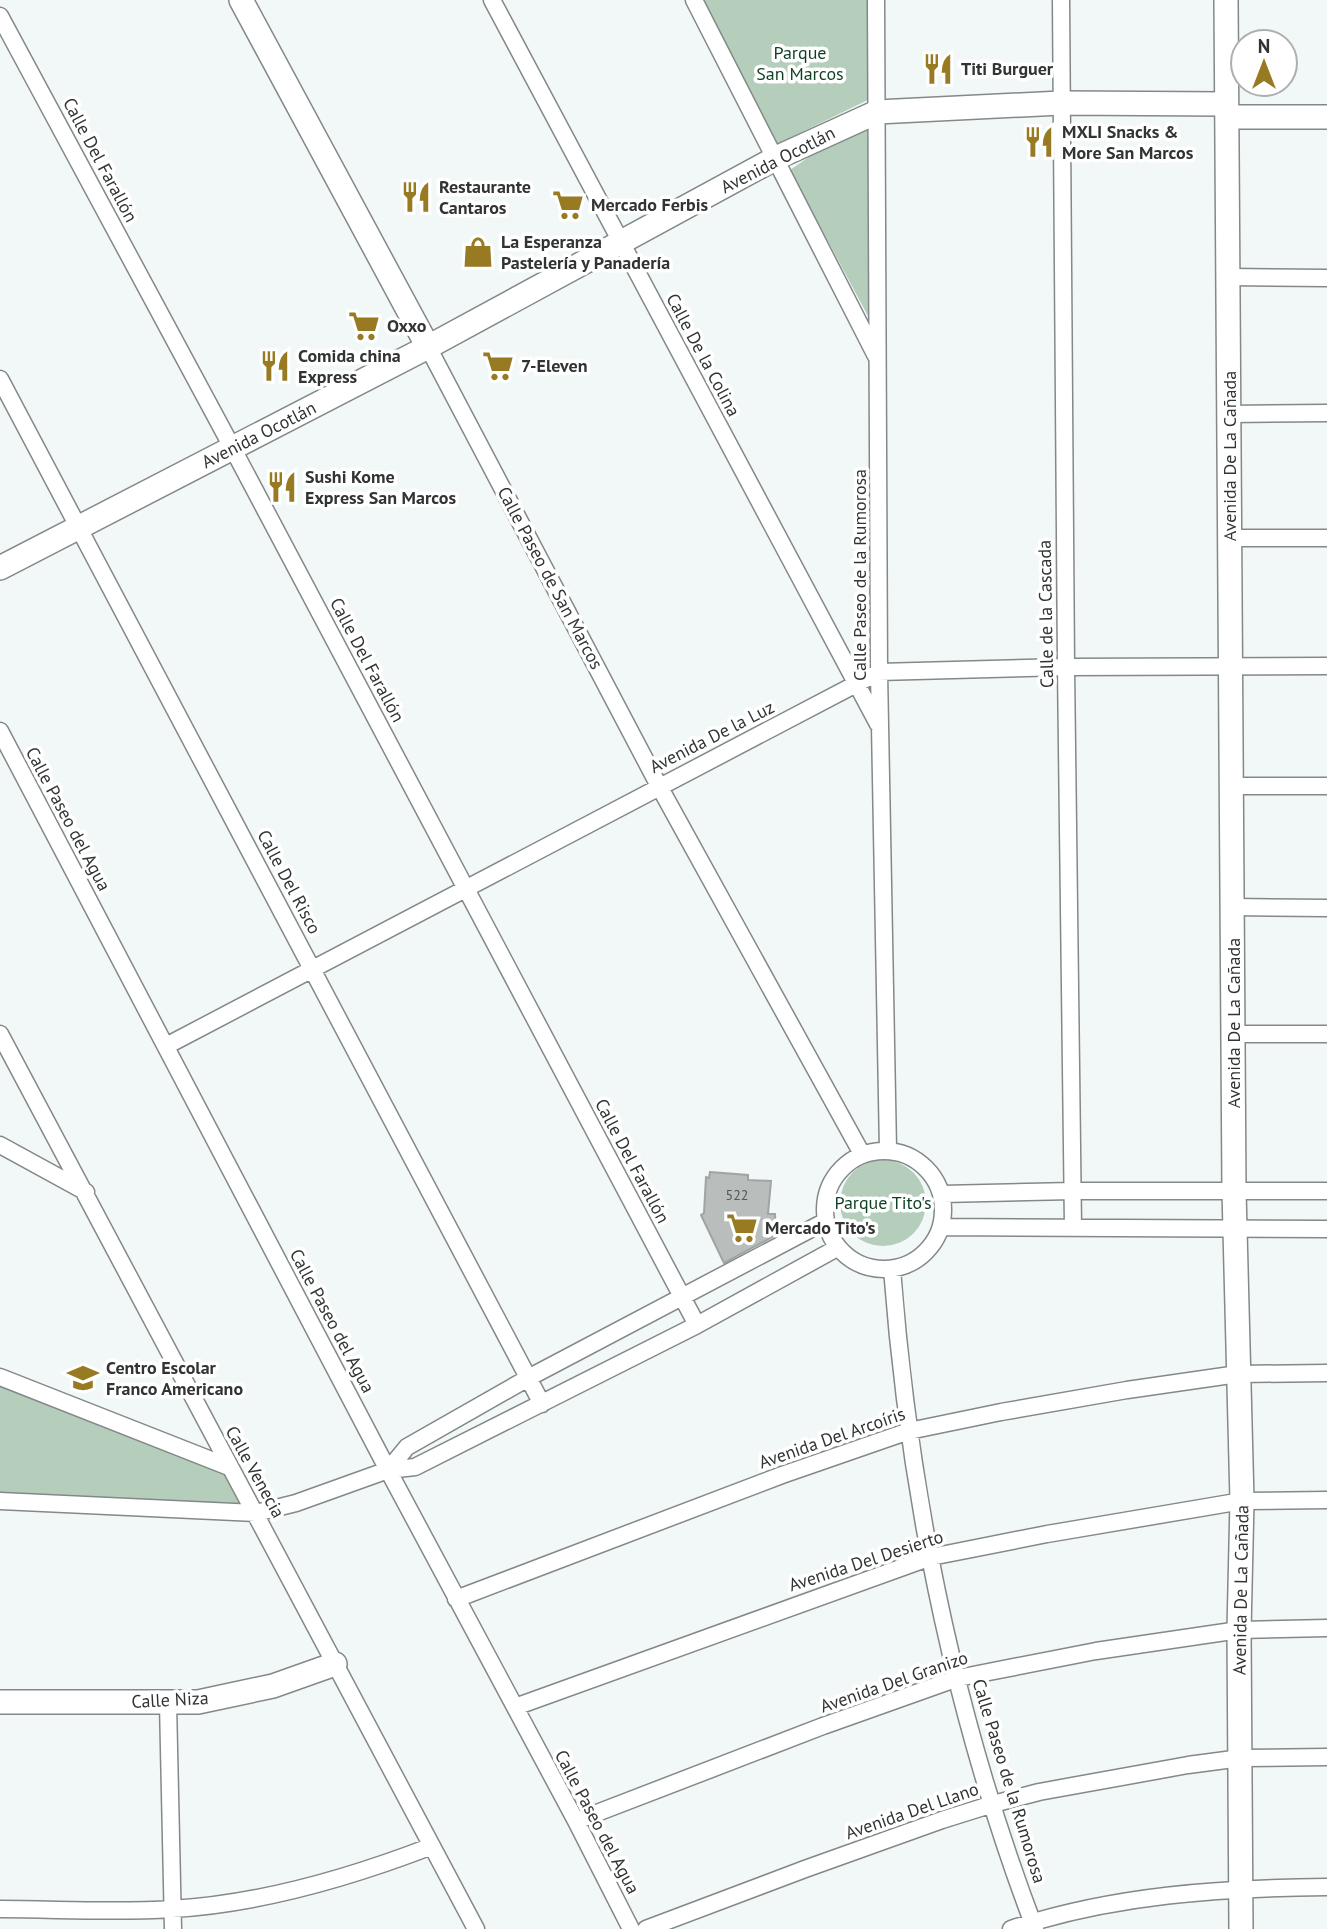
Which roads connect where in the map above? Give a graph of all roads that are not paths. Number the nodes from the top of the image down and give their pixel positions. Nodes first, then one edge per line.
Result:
1 (241, 0) edge
2 (492, 0) edge
3 (694, 0) edge
4 (876, 0) edge
5 (1061, 0) edge
6 (1226, 0) edge
7 (0, 16) edge
8 (1061, 103) junction
9 (1227, 111) junction
10 (877, 112) junction
11 (1327, 117) edge
12 (776, 158) junction
13 (621, 242) junction
14 (1229, 277) junction
15 (1327, 278) edge
16 (428, 347) junction
17 (878, 360) junction
18 (0, 379) edge
19 (1327, 413) edge
20 (1230, 414) junction
21 (233, 449) junction
22 (80, 528) junction
23 (1231, 538) junction
24 (1327, 538) edge
25 (0, 568) edge
26 (1230, 666) junction
27 (1327, 666) edge
28 (1066, 667) junction
29 (879, 672) junction
30 (856, 684) junction
31 (880, 727) junction
32 (0, 731) edge
33 (659, 786) junction
34 (1233, 786) junction
35 (1327, 786) edge
36 (465, 888) junction
37 (1233, 907) junction
38 (1327, 908) edge
39 (314, 970) junction
40 (0, 1034) edge
41 (1234, 1034) junction
42 (1327, 1034) edge
43 (166, 1046) junction
44 (0, 1145) edge
45 (888, 1150) junction
46 (862, 1154) junction
47 (1072, 1191) junction
48 (1234, 1191) junction
49 (1327, 1191) edge
50 (86, 1192) junction
51 (942, 1194) junction
52 (824, 1222) junction
53 (942, 1227) junction
54 (1073, 1227) junction
55 (1236, 1228) junction
56 (1327, 1229) edge
57 (837, 1248) junction
58 (892, 1269) junction
59 (682, 1296) junction
60 (697, 1325) junction
61 (1327, 1373) edge
62 (1238, 1374) junction
63 (0, 1377) edge
64 (530, 1377) junction
65 (542, 1404) junction
66 (909, 1431) junction
67 (229, 1467) junction
68 (388, 1470) junction
69 (1327, 1500) edge
70 (0, 1501) edge
71 (1242, 1501) junction
72 (256, 1513) junction
73 (931, 1557) junction
74 (456, 1599) junction
75 (1327, 1628) edge
76 (1239, 1630) junction
77 (335, 1664) junction
78 (958, 1678) junction
79 (0, 1702) edge
80 (168, 1703) junction
81 (514, 1707) junction
82 (1327, 1757) edge
83 (1241, 1758) junction
84 (993, 1804) junction
85 (576, 1821) junction
86 (432, 1846) junction
87 (1327, 1887) edge
88 (1241, 1888) junction
89 (0, 1909) edge
90 (173, 1909) junction
91 (1034, 1926) edge
92 (173, 1929) edge
93 (476, 1929) edge
94 (631, 1929) edge
95 (646, 1929) edge
96 (1012, 1929) edge
97 (1241, 1929) edge

1 - 16 main road, Calle Paseo de San Marcos
2 - 13 street, Calle De la Colina
3 - 12 street
4 - 10 street, Calle Paseo de la Rumorosa
5 - 8 street, Calle de la Cascada
6 - 9 main road, Avenida De La Cañada
7 - 21 street, Calle Del Farallón
8 - 9 main road, Avenida Ocotlán
8 - 10 main road, Avenida Ocotlán
8 - 28 street, Calle de la Cascada
9 - 11 main road, Avenida Ocotlán
9 - 14 main road, Avenida De La Cañada
10 - 12 main road, Avenida Ocotlán
10 - 17 street, Calle Paseo de la Rumorosa
12 - 13 main road, Avenida Ocotlán
12 - 17 street
13 - 16 main road, Avenida Ocotlán
13 - 30 street, Calle De la Colina
14 - 15 street
14 - 20 main road, Avenida De La Cañada
16 - 21 main road, Avenida Ocotlán
16 - 33 street, Calle Paseo de San Marcos
17 - 29 street, Calle Paseo de la Rumorosa
18 - 22 street, Calle Del Risco
19 - 20 street
20 - 23 main road, Avenida De La Cañada
21 - 22 main road, Avenida Ocotlán
21 - 36 street, Calle Del Farallón
22 - 25 main road, Avenida Ocotlán
22 - 39 street, Calle Del Risco
23 - 24 street
23 - 26 main road, Avenida De La Cañada
26 - 27 street, Avenida De la Luz
26 - 28 street, Avenida De la Luz
26 - 34 main road, Avenida De La Cañada
28 - 29 street, Avenida De la Luz
28 - 47 street, Calle de la Cascada
29 - 30 street, Avenida De la Luz
29 - 31 street, Calle Paseo de la Rumorosa
30 - 31 street, Calle De la Colina
30 - 33 street, Avenida De la Luz
31 - 45 street, Calle Paseo de la Rumorosa
32 - 43 street, Calle Paseo del Agua
33 - 36 street, Avenida De la Luz
33 - 46 street, Calle Paseo de San Marcos
34 - 35 street
34 - 37 main road, Avenida De La Cañada
36 - 39 street, Avenida De la Luz
36 - 59 street, Calle Del Farallón
37 - 38 street
37 - 41 main road, Avenida De La Cañada
39 - 43 street, Avenida De la Luz
39 - 64 street, Calle Del Risco
40 - 50 street, Calle Venecia
41 - 42 street
41 - 48 main road, Avenida De La Cañada
43 - 68 street, Calle Paseo del Agua
44 - 50 street
45 - 46 street
45 - 51 street
46 - 52 street
47 - 48 street
47 - 51 street
47 - 54 street, Calle de la Cascada
48 - 49 street
48 - 55 main road, Avenida De La Cañada
50 - 67 street, Calle Venecia
51 - 53 street
52 - 57 street
52 - 59 street
53 - 54 street
53 - 58 street
54 - 55 street
55 - 56 street
55 - 62 main road, Avenida De La Cañada
57 - 58 street
57 - 60 street
58 - 66 street, Calle Paseo de la Rumorosa
59 - 60 street, Calle Del Farallón
59 - 64 street
60 - 65 street
61 - 62 street, Avenida Del Arcoíris
62 - 66 street, Avenida Del Arcoíris
62 - 71 main road, Avenida De La Cañada
63 - 67 street
64 - 65 street, Calle Del Risco
64 - 68 street
65 - 68 street
66 - 73 street, Calle Paseo de la Rumorosa
66 - 74 street, Avenida Del Arcoíris
67 - 72 street, Calle Venecia
68 - 72 street
68 - 74 street, Calle Paseo del Agua
69 - 71 street, Avenida Del Desierto
70 - 72 street
71 - 73 street, Avenida Del Desierto
71 - 76 main road, Avenida De La Cañada
72 - 77 street, Calle Venecia
73 - 78 street, Calle Paseo de la Rumorosa
73 - 81 street, Avenida Del Desierto
74 - 81 street, Calle Paseo del Agua
75 - 76 street, Avenida Del Granizo
76 - 78 street, Avenida Del Granizo
76 - 83 main road, Avenida De La Cañada
77 - 80 main road, Calle Niza
77 - 86 street, Calle Venecia
78 - 84 street, Calle Paseo de la Rumorosa
78 - 85 street, Avenida Del Granizo
79 - 80 main road, Calle Niza
80 - 90 street
81 - 85 street, Calle Paseo del Agua
82 - 83 street, Avenida Del Llano
83 - 84 street, Avenida Del Llano
83 - 88 main road, Avenida De La Cañada
84 - 91 street, Calle Paseo de la Rumorosa
84 - 95 street, Avenida Del Llano
85 - 94 street, Calle Paseo del Agua
86 - 90 street
86 - 93 street, Calle Venecia
87 - 88 street
88 - 91 street
88 - 97 main road, Avenida De La Cañada
89 - 90 street
90 - 92 street
91 - 96 street

